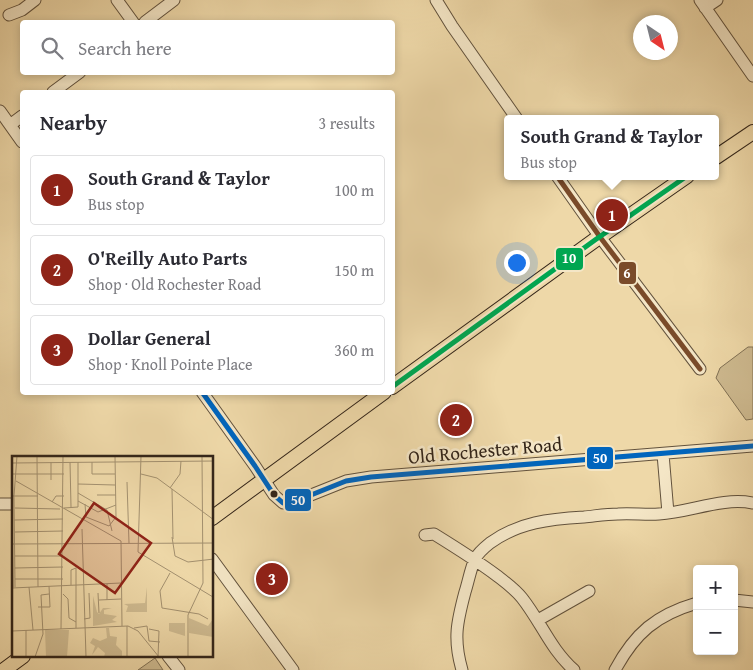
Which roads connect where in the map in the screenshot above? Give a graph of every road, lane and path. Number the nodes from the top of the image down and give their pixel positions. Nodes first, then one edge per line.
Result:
1 (35, 0) edge
2 (116, 0) edge
3 (174, 0) edge
4 (436, 0) edge
5 (717, 0) edge
6 (702, 4) edge
7 (9, 15) dead end
8 (132, 20) edge
9 (148, 20) edge
10 (76, 75) edge
11 (753, 76) edge
12 (57, 90) edge
13 (0, 111) edge
14 (513, 115) edge
15 (20, 118) edge
16 (10, 125) junction
17 (753, 132) edge
18 (20, 139) edge
19 (719, 155) edge
20 (560, 180) edge
21 (681, 180) edge
22 (600, 237) junction
23 (700, 369) dead end
24 (395, 385) edge
25 (204, 395) edge
26 (380, 395) edge
27 (753, 446) edge
28 (663, 454) junction
29 (265, 480) junction
30 (753, 503) edge
31 (668, 513) junction
32 (214, 517) edge
33 (425, 535) dead end
34 (474, 560) junction
35 (214, 562) edge
36 (589, 590) dead end
37 (738, 600) edge
38 (753, 602) edge
39 (693, 604) edge
40 (538, 620) junction
41 (20, 658) edge
42 (170, 658) edge
43 (4, 670) edge
44 (179, 670) edge
45 (294, 670) edge
46 (462, 670) edge
47 (574, 670) edge
48 (614, 670) edge

1 - 7 street
2 - 8 street
3 - 9 street
4 - 14 street
5 - 6 street
6 - 11 street
10 - 12 street
13 - 16 street
15 - 16 street
16 - 18 street
17 - 19 main road
20 - 22 street
21 - 22 main road
22 - 23 street
22 - 24 main road
25 - 29 street, Old Rochester Road
26 - 29 main road
27 - 28 street, Old Rochester Road
28 - 29 street, Old Rochester Road
28 - 31 street
29 - 32 main road
30 - 31 street
31 - 34 street
33 - 34 street
34 - 40 street
34 - 46 street
35 - 45 street
36 - 40 street
37 - 38 street
39 - 48 street
40 - 47 street
41 - 43 main road
42 - 44 street

